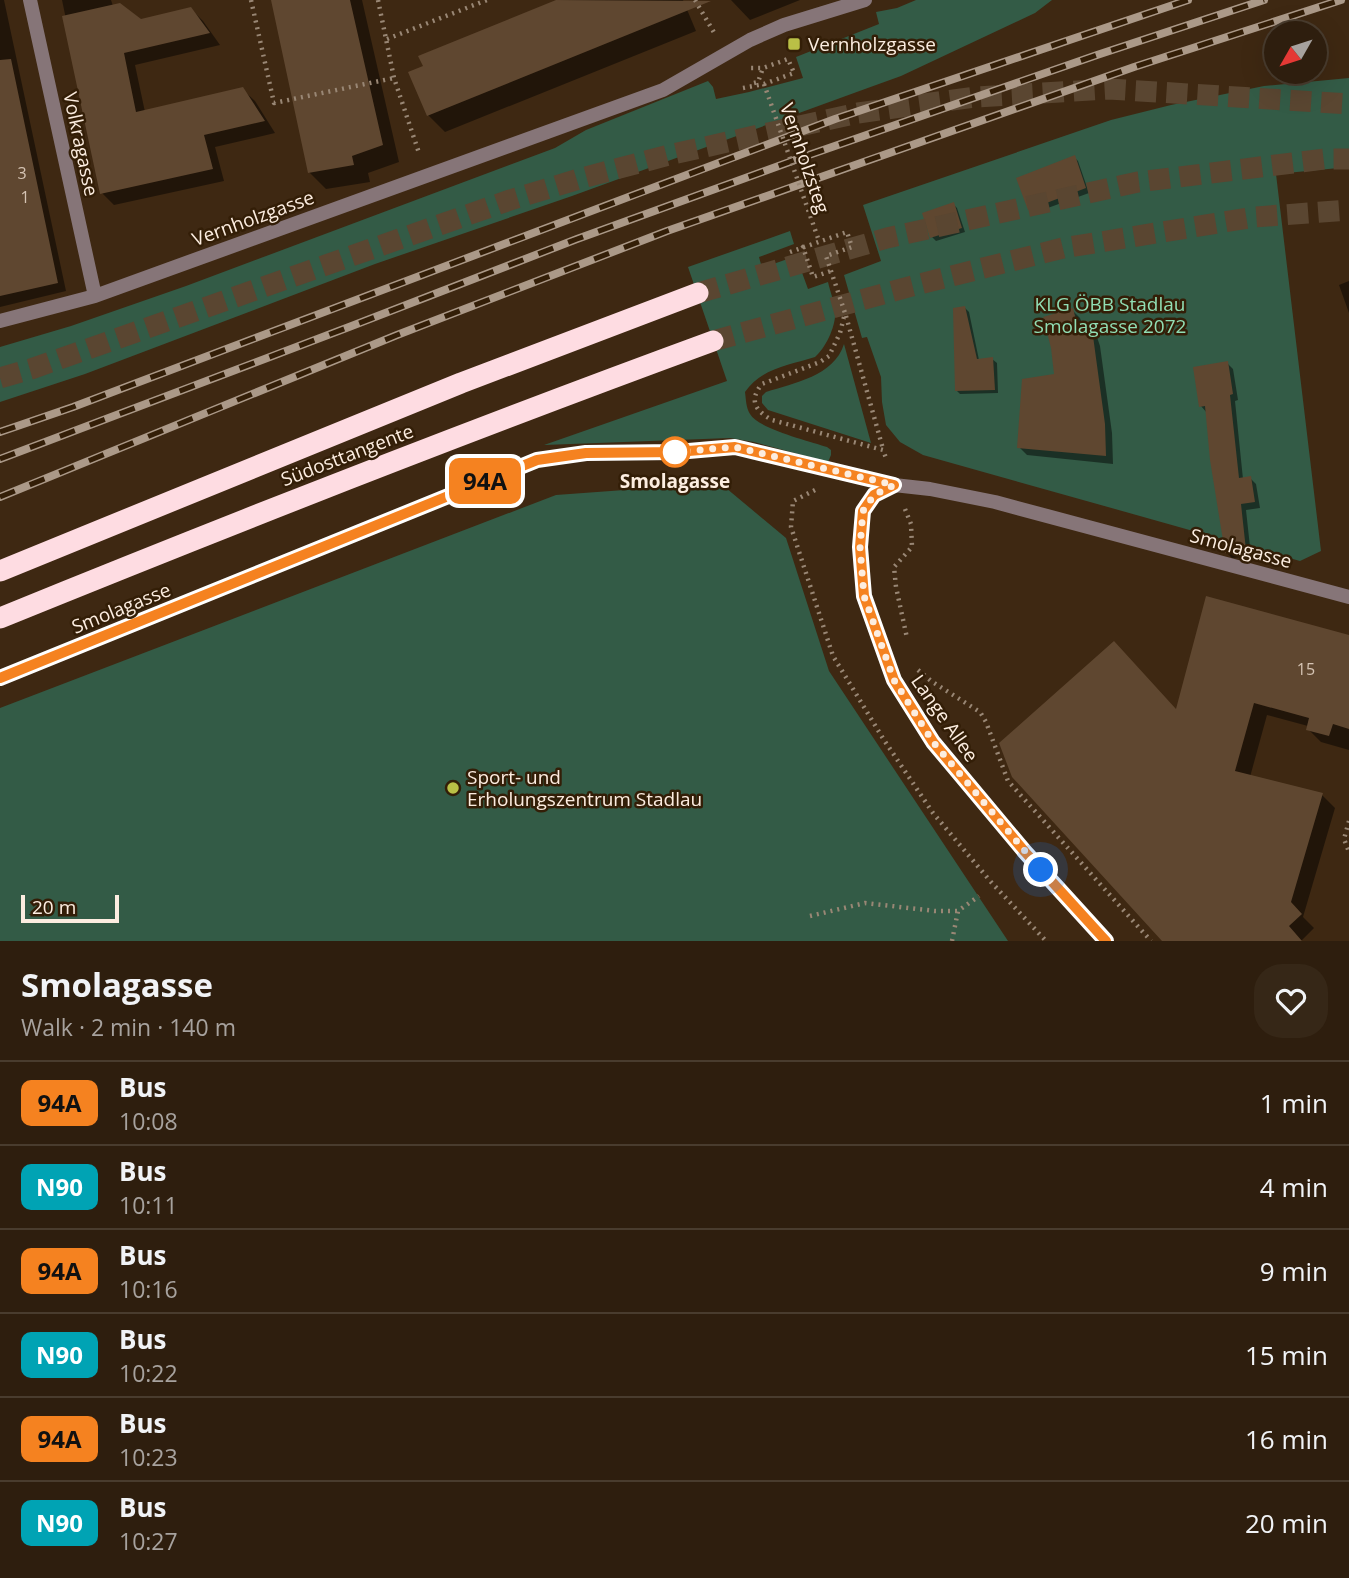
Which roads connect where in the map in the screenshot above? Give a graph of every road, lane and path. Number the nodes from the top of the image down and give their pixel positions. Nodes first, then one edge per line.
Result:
1 (30, 0) edge
2 (251, 0) edge
3 (378, 0) edge
4 (487, 0) edge
5 (695, 0) edge
6 (865, 0) edge
7 (387, 40) junction
8 (721, 43) dead end
9 (394, 78) junction
10 (764, 84) junction
11 (419, 153) dead end
12 (819, 241) junction
13 (831, 271) junction
14 (698, 293) tunnel mouth
15 (95, 296) junction
16 (845, 313) junction
17 (0, 321) edge
18 (713, 341) tunnel mouth
19 (883, 450) junction
20 (846, 473) junction
21 (894, 485) junction
22 (807, 486) dead end
23 (911, 524) dead end
24 (0, 571) edge
25 (1349, 597) edge
26 (0, 618) edge
27 (909, 645) dead end
28 (915, 663) dead end
29 (0, 678) edge
30 (1349, 821) edge
31 (1349, 852) edge
32 (979, 895) dead end
33 (958, 911) junction
34 (810, 916) dead end
35 (952, 941) edge
36 (1106, 941) edge
37 (1151, 941) edge

1 - 15 street, Volkragasse
2 - 9 path
3 - 7 path
4 - 7 path
5 - 8 path
6 - 15 street, Vernholzgasse
7 - 9 path
9 - 11 path
10 - 10 path, bridge
10 - 12 path, Vernholzsteg, bridge
12 - 13 path, bridge
12 - 13 path
13 - 16 path
14 - 24 highway, Südosttangente
15 - 17 street, Vernholzgasse
16 - 19 path
16 - 19 path
18 - 26 highway, Südosttangente
19 - 21 path
20 - 21 street, Smolagasse
20 - 22 path
20 - 29 street, Smolagasse
21 - 25 street, Smolagasse
21 - 36 street, Lange Allee
23 - 27 path
28 - 37 path
30 - 31 path
32 - 33 path
33 - 34 path
33 - 35 path

